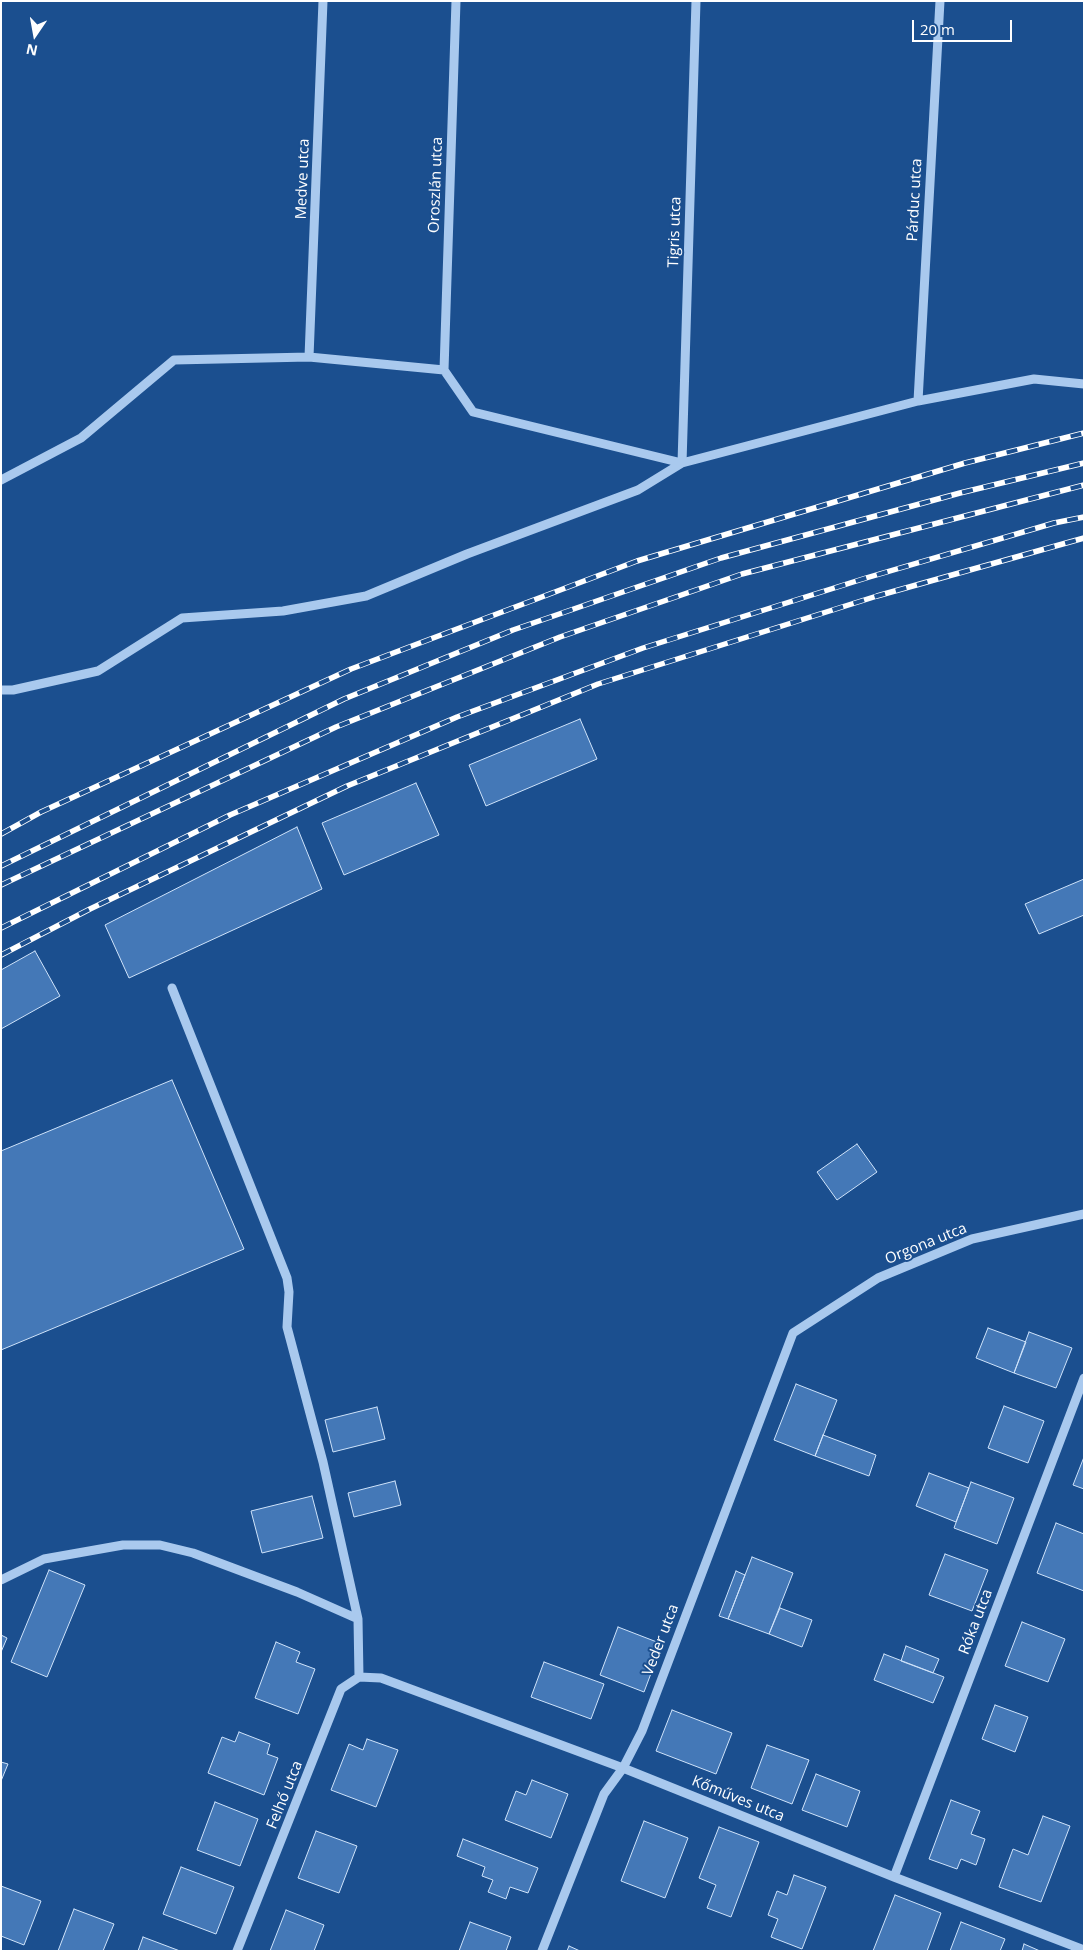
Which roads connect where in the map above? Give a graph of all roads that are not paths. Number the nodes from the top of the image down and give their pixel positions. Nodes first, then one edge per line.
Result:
1 (323, 1) edge
2 (456, 1) edge
3 (696, 1) edge
4 (940, 1) edge
5 (309, 357) junction
6 (444, 370) junction
7 (1084, 384) edge
8 (918, 401) junction
9 (682, 463) junction
10 (1, 480) edge
11 (1, 690) edge
12 (172, 988) dead end
13 (1084, 1214) edge
14 (792, 1333) joint
15 (1084, 1378) edge
16 (1, 1580) edge
17 (358, 1619) junction
18 (359, 1677) junction
19 (623, 1768) junction
20 (894, 1877) junction
21 (1084, 1950) edge
22 (237, 1951) edge
23 (542, 1951) edge

1 - 5 street, Medve utca
2 - 6 street, Oroszlán utca
3 - 9 street, Tigris utca
4 - 8 street, Párduc utca
5 - 6 street
5 - 10 street
6 - 9 street
7 - 8 street
8 - 9 street
9 - 11 street
12 - 17 street
13 - 14 street, Orgona utca
14 - 19 street, Veder utca
15 - 20 street, Róka utca
16 - 17 street
17 - 18 street
18 - 19 street, Kőműves utca
18 - 22 street, Felhő utca
19 - 20 street, Kőműves utca
19 - 23 street, Veder utca
20 - 21 street, Kőműves utca

